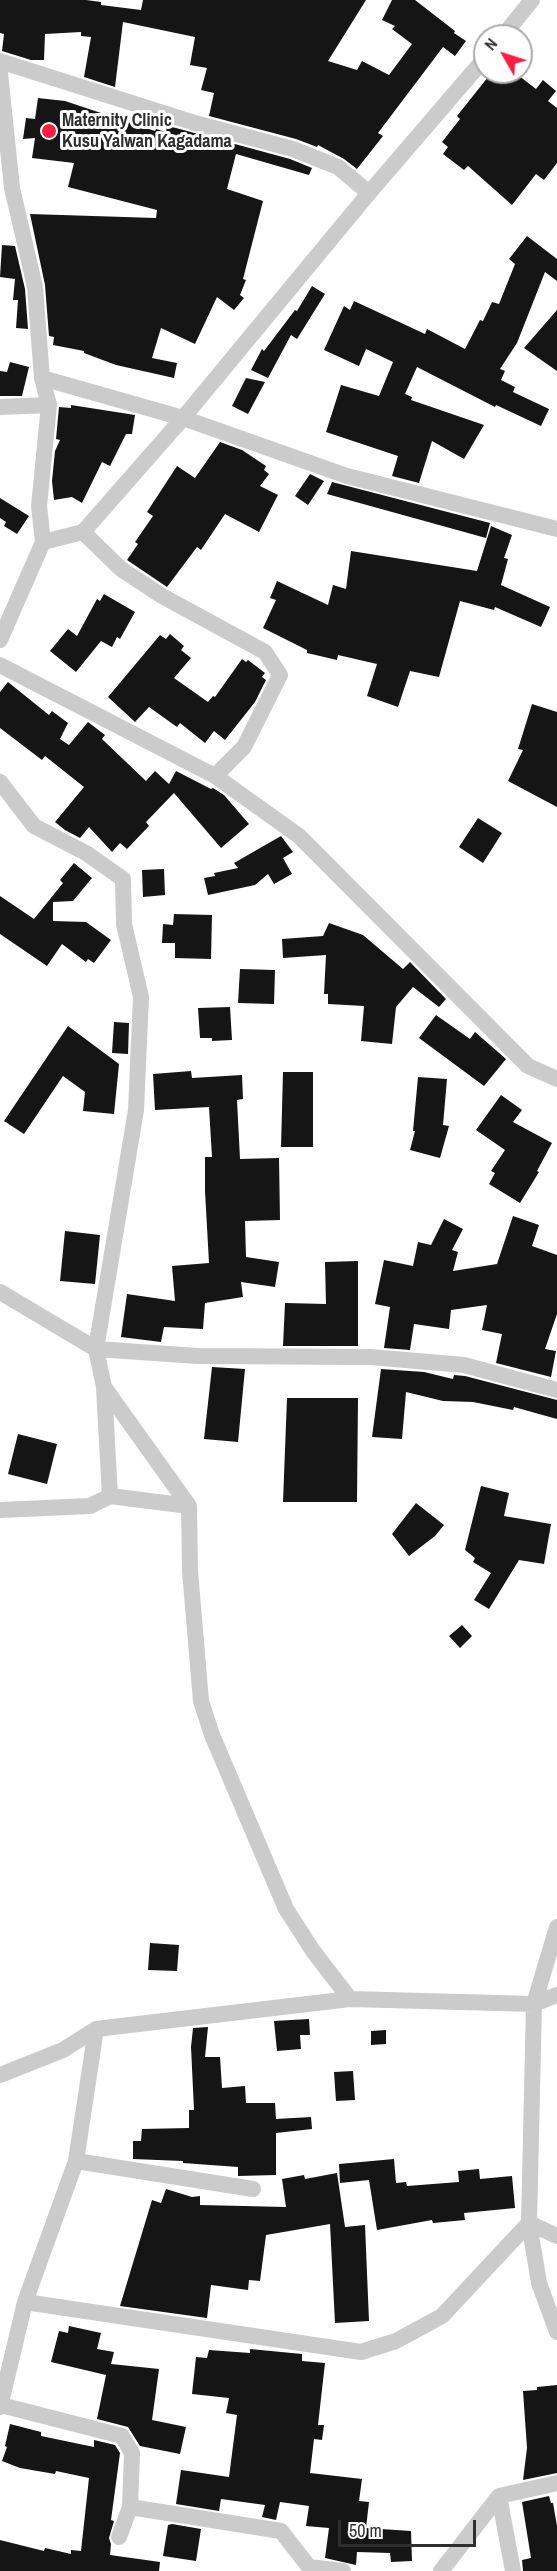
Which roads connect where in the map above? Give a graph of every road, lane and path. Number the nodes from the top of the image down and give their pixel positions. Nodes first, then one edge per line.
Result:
1 (532, 0) edge
2 (513, 24) edge
3 (0, 61) edge
4 (473, 71) edge
5 (0, 73) edge
6 (369, 193) junction
7 (42, 378) junction
8 (49, 405) junction
9 (0, 407) edge
10 (183, 418) junction
11 (557, 529) edge
12 (83, 532) junction
13 (43, 542) junction
14 (0, 640) edge
15 (0, 665) edge
16 (215, 776) junction
17 (0, 782) edge
18 (557, 1079) edge
19 (0, 1292) edge
20 (96, 1349) junction
21 (104, 1387) junction
22 (557, 1390) edge
23 (110, 1496) junction
24 (189, 1506) junction
25 (0, 1510) edge
26 (557, 1927) edge
27 (557, 1995) edge
28 (350, 1999) junction
29 (534, 2004) junction
30 (96, 2029) junction
31 (0, 2075) edge
32 (76, 2161) junction
33 (253, 2189) dead end
34 (529, 2223) junction
35 (557, 2236) edge
36 (25, 2302) junction
37 (557, 2332) edge
38 (0, 2406) edge
39 (557, 2483) edge
40 (498, 2496) junction
41 (129, 2507) junction
42 (118, 2537) dead end
43 (343, 2571) edge
44 (441, 2571) edge
45 (513, 2571) edge

1 - 2 street
3 - 6 street
4 - 6 street
5 - 7 street
6 - 10 street
7 - 8 street
7 - 10 street
8 - 9 street
8 - 13 street
10 - 11 street
10 - 12 street
12 - 13 street
12 - 16 street
13 - 14 street
15 - 16 street
16 - 18 street
17 - 20 street
19 - 20 street
20 - 21 street
20 - 22 street
21 - 23 street
21 - 24 street
23 - 24 street
23 - 25 street
24 - 28 street
26 - 29 street
27 - 29 street
28 - 29 street
28 - 30 street
29 - 34 street
30 - 31 street
30 - 32 street
32 - 33 street
32 - 36 street
34 - 35 street
34 - 36 street
34 - 37 street
36 - 38 street
38 - 41 street
39 - 40 street
40 - 44 street
40 - 45 street
41 - 42 street
41 - 43 street

